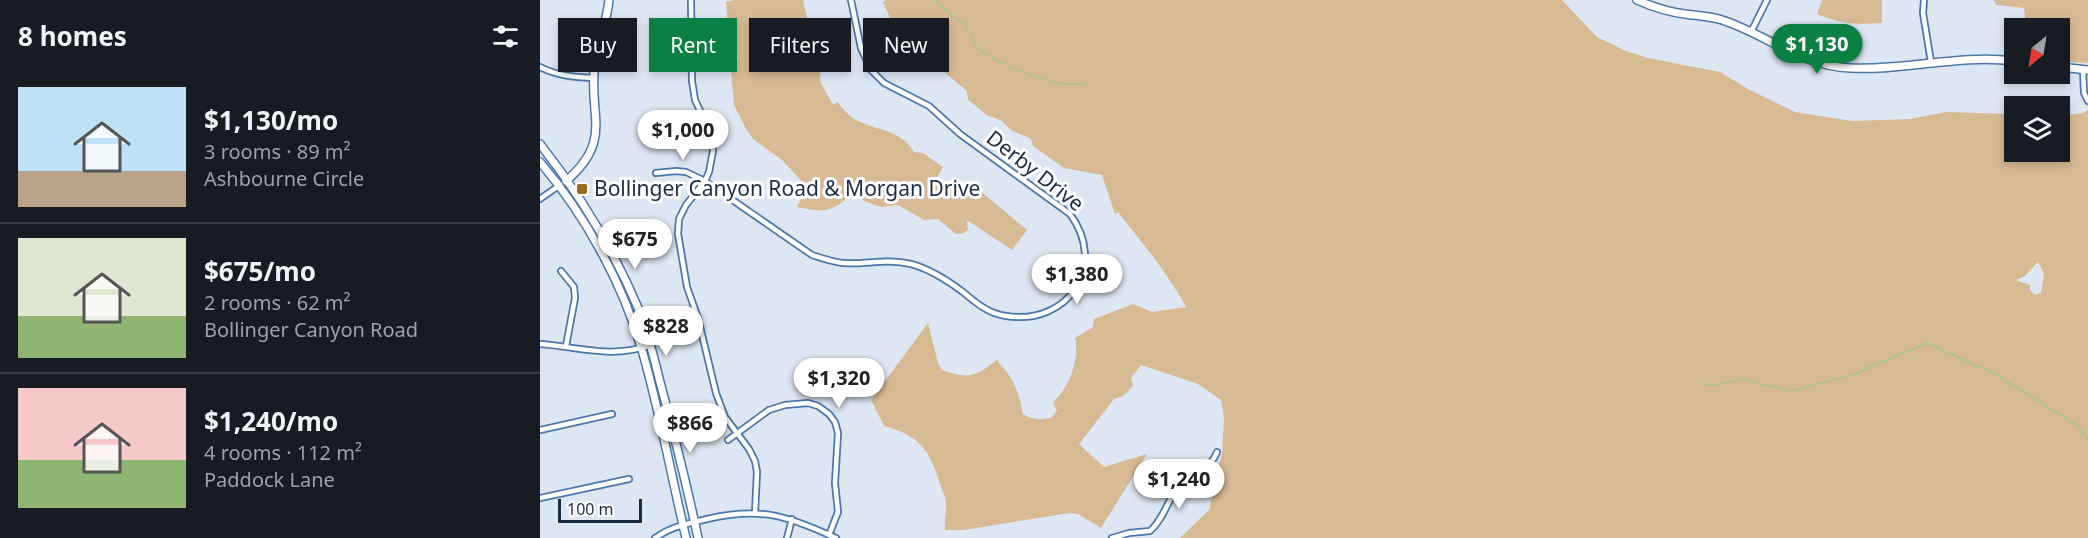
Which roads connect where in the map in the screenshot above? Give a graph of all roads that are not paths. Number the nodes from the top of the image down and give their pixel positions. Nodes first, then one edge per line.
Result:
1 (609, 0) edge
2 (691, 0) edge
3 (851, 0) edge
4 (1637, 0) edge
5 (1767, 0) edge
6 (1924, 0) edge
7 (1751, 32) junction
8 (2004, 60) edge
9 (1930, 62) junction
10 (540, 67) edge
11 (2070, 68) edge
12 (2086, 70) edge
13 (594, 78) junction
14 (2088, 101) edge
15 (540, 144) edge
16 (540, 162) edge
17 (656, 173) dead end
18 (568, 180) junction
19 (705, 181) junction
20 (560, 185) junction
21 (540, 199) edge
22 (561, 270) dead end
23 (540, 344) edge
24 (651, 345) junction
25 (566, 346) junction
26 (641, 348) junction
27 (612, 414) dead end
28 (540, 430) edge
29 (737, 434) junction
30 (728, 440) dead end
31 (1217, 452) dead end
32 (629, 479) dead end
33 (540, 498) edge
34 (755, 513) junction
35 (792, 519) junction
36 (694, 521) junction
37 (683, 524) junction
38 (830, 535) junction
39 (656, 538) edge
40 (686, 538) edge
41 (698, 538) edge
42 (787, 538) edge
43 (836, 538) edge
44 (1112, 538) edge

1 - 13 main road
2 - 19 street
3 - 19 street, Derby Drive
4 - 7 main road
5 - 7 street
6 - 9 street
7 - 9 main road
8 - 9 main road
10 - 13 street
11 - 12 main road
12 - 14 street
13 - 18 main road
15 - 18 main road
16 - 20 main road
17 - 19 street, Derby Drive
18 - 20 main road
18 - 24 main road
19 - 29 street
20 - 21 street
20 - 26 main road
22 - 25 street
23 - 25 street
24 - 26 street
24 - 36 main road
25 - 26 street
26 - 37 main road
27 - 28 street
29 - 30 street
29 - 34 street
29 - 38 street
31 - 44 street
32 - 33 street
34 - 35 street
34 - 36 street
35 - 38 street
35 - 42 street
36 - 37 street
36 - 41 main road
37 - 39 street
37 - 40 main road
38 - 43 street

